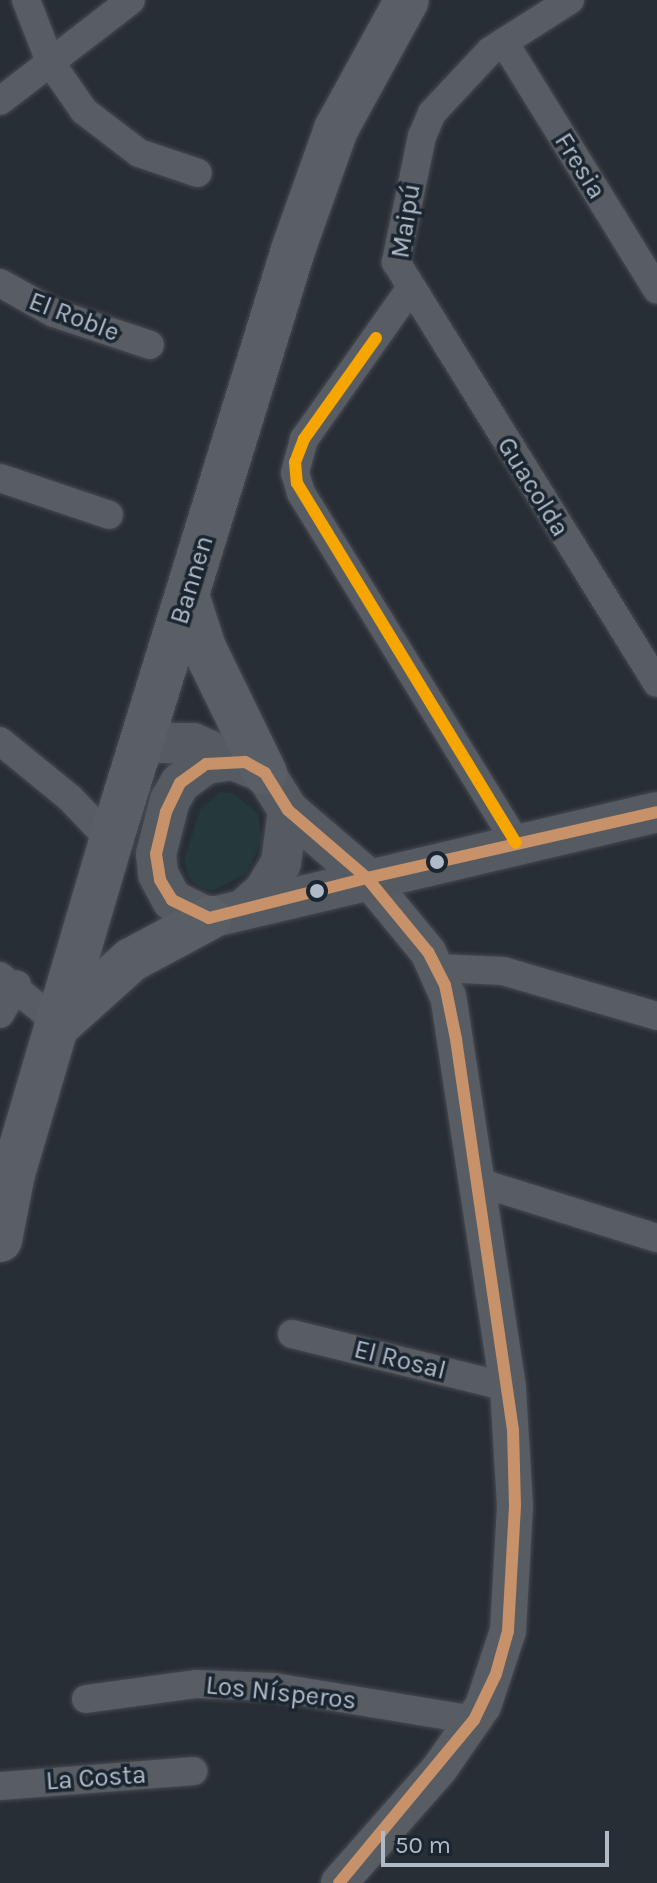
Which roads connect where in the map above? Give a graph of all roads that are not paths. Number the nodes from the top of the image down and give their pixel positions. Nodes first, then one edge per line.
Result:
1 (26, 0) edge
2 (131, 0) edge
3 (407, 0) edge
4 (570, 0) edge
5 (504, 42) junction
6 (50, 62) junction
7 (0, 101) edge
8 (198, 173) dead end
9 (0, 283) edge
10 (410, 289) junction
11 (657, 290) edge
12 (150, 345) dead end
13 (0, 478) edge
14 (109, 515) dead end
15 (187, 595) junction
16 (657, 683) edge
17 (0, 741) edge
18 (142, 743) junction
19 (248, 767) junction
20 (288, 810) junction
21 (657, 812) edge
22 (111, 841) junction
23 (516, 843) junction
24 (367, 878) junction
25 (166, 892) junction
26 (227, 913) junction
27 (438, 968) junction
28 (8, 980) edge
29 (0, 1014) edge
30 (657, 1016) edge
31 (59, 1024) junction
32 (478, 1182) junction
33 (7, 1189) edge
34 (657, 1238) edge
35 (0, 1240) edge
36 (292, 1334) dead end
37 (508, 1387) junction
38 (86, 1699) dead end
39 (474, 1720) junction
40 (193, 1771) dead end
41 (0, 1786) edge
42 (339, 1883) edge

1 - 6 street
2 - 6 street
3 - 15 main road, Bannen
4 - 5 street, Maipú
5 - 10 street, Maipú
5 - 11 street, Fresia
6 - 7 street
6 - 8 street
9 - 12 street, El Roble
10 - 16 street, Guacolda
10 - 23 street, Maipú
13 - 14 street
15 - 18 main road, Bannen
15 - 19 main road
17 - 22 street
18 - 19 main road
18 - 22 main road, Bannen
19 - 20 main road
19 - 25 main road
20 - 24 main road
20 - 26 main road
21 - 23 main road
22 - 25 main road
22 - 31 main road, Bannen
23 - 24 main road
24 - 26 main road
24 - 27 street
25 - 26 main road
26 - 31 main road
27 - 30 street
27 - 32 street
28 - 29 street
28 - 31 street
31 - 33 main road, Bannen
32 - 34 street
32 - 37 street
33 - 35 main road, Bannen
36 - 37 street, El Rosal
37 - 39 street
38 - 39 street, Los Nísperos
39 - 42 street
40 - 41 street, La Costa

